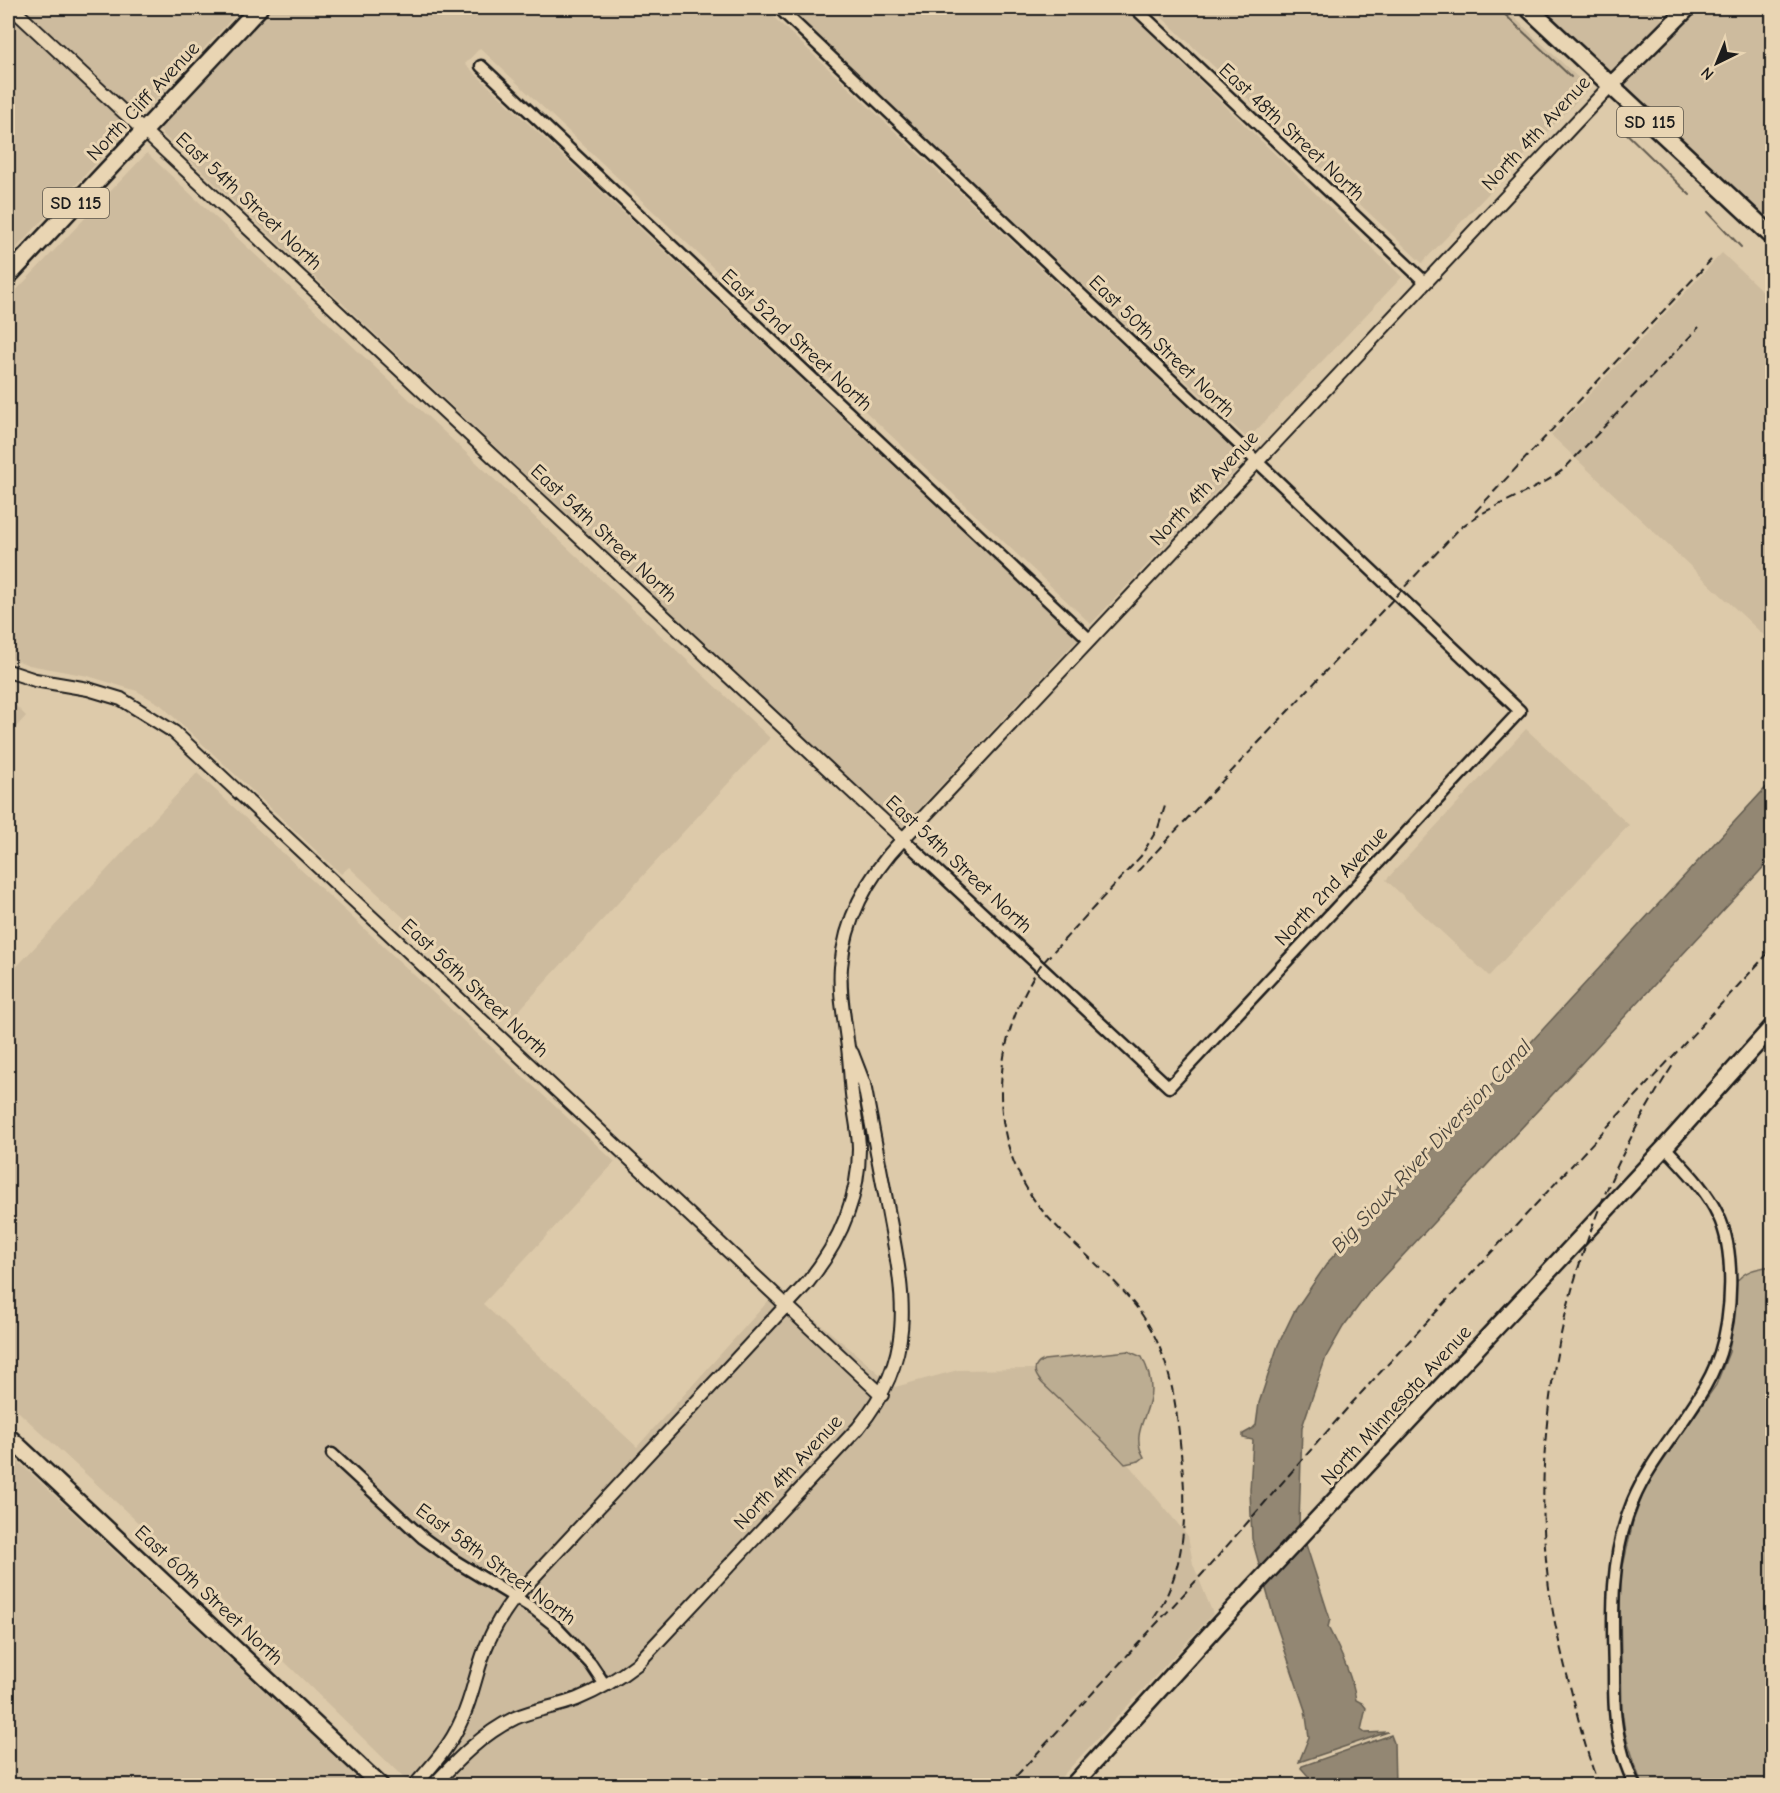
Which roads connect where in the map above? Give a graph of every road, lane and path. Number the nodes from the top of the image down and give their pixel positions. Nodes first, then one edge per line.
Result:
1 (12, 8) edge
2 (259, 8) edge
3 (779, 8) edge
4 (1135, 8) edge
5 (1528, 8) edge
6 (1688, 8) edge
7 (481, 66) dead end
8 (1611, 85) junction
9 (144, 130) junction
10 (1773, 236) edge
11 (8, 276) edge
12 (1425, 282) junction
13 (1258, 462) junction
14 (1090, 640) junction
15 (8, 670) edge
16 (1520, 711) joint
17 (903, 839) junction
18 (1773, 1027) edge
19 (1773, 1032) edge
20 (847, 1041) junction
21 (1750, 1053) junction
22 (1169, 1087) joint
23 (1665, 1147) junction
24 (786, 1305) junction
25 (882, 1395) junction
26 (8, 1436) edge
27 (332, 1454) dead end
28 (515, 1597) junction
29 (605, 1685) junction
30 (381, 1785) edge
31 (414, 1785) edge
32 (433, 1785) edge
33 (1072, 1785) edge
34 (1635, 1785) edge

1 - 9 street, East 54th Street North
2 - 9 main road, North Cliff Avenue / SD 115
3 - 13 street, East 50th Street North
4 - 12 street, East 48th Street North
5 - 8 main road, SD 115
6 - 8 main road, North 4th Avenue
7 - 14 street, East 52nd Street North
8 - 10 main road, SD 115
8 - 12 street, North 4th Avenue
9 - 11 main road, North Cliff Avenue / SD 115
9 - 17 street, East 54th Street North
12 - 13 street, North 4th Avenue
13 - 14 street, North 4th Avenue
13 - 16 street, East 50th Street North
14 - 17 street, North 4th Avenue
15 - 24 street, East 56th Street North
16 - 22 street, North 2nd Avenue
17 - 20 street, North 4th Avenue
17 - 22 street, East 54th Street North
18 - 21 main road, North Minnesota Avenue
19 - 21 main road, North Minnesota Avenue
20 - 24 street, North 4th Avenue
20 - 25 street, North 4th Avenue
21 - 23 main road, North Minnesota Avenue
23 - 33 main road, North Minnesota Avenue
23 - 34 street
24 - 25 street, East 56th Street North
24 - 28 street, North 4th Avenue
25 - 29 street, North 4th Avenue
26 - 30 main road, East 60th Street North
27 - 28 street, East 58th Street North
28 - 29 street, East 58th Street North
28 - 31 street, North 4th Avenue
29 - 32 street, North 4th Avenue

